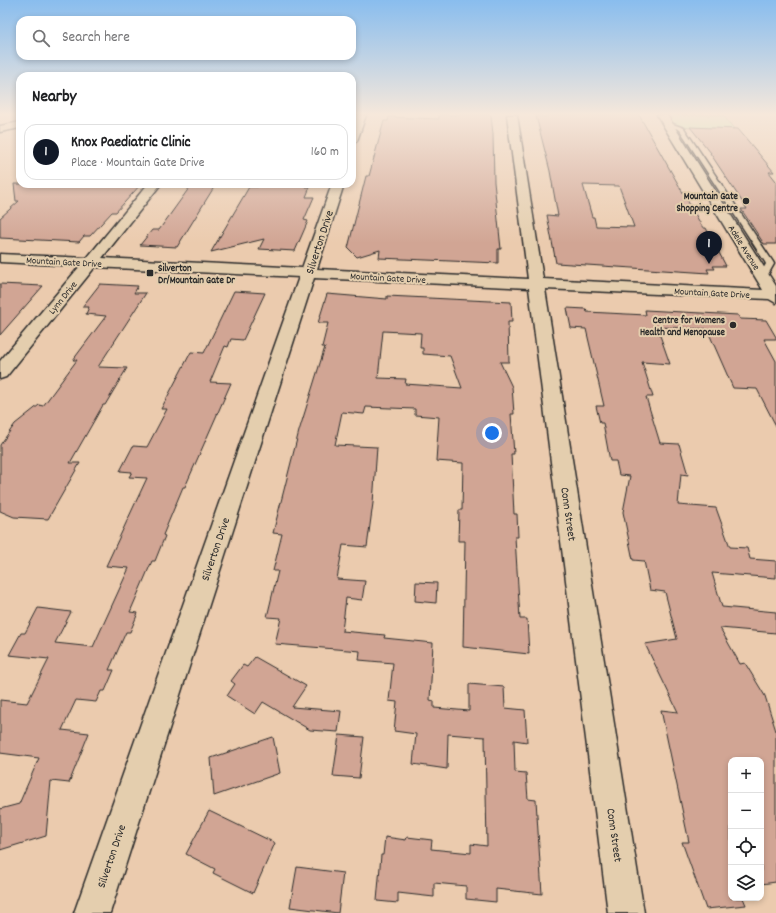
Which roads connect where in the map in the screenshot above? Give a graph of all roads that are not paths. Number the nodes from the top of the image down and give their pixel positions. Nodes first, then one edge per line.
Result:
1 (518, 158) edge
2 (689, 158) edge
3 (152, 188) edge
4 (337, 188) edge
5 (0, 258) edge
6 (91, 262) junction
7 (308, 273) junction
8 (536, 284) junction
9 (776, 296) edge
10 (0, 373) edge
11 (92, 913) edge
12 (626, 913) edge

1 - 8 street, Conn Street
2 - 9 street, Adele Avenue
3 - 6 street, Lynn Drive
4 - 7 street, Silverton Drive
5 - 6 street, Mountain Gate Drive
6 - 7 street, Mountain Gate Drive
6 - 10 street, Lynn Drive
7 - 8 street, Mountain Gate Drive
7 - 11 street, Silverton Drive
8 - 9 street, Mountain Gate Drive
8 - 12 street, Conn Street

